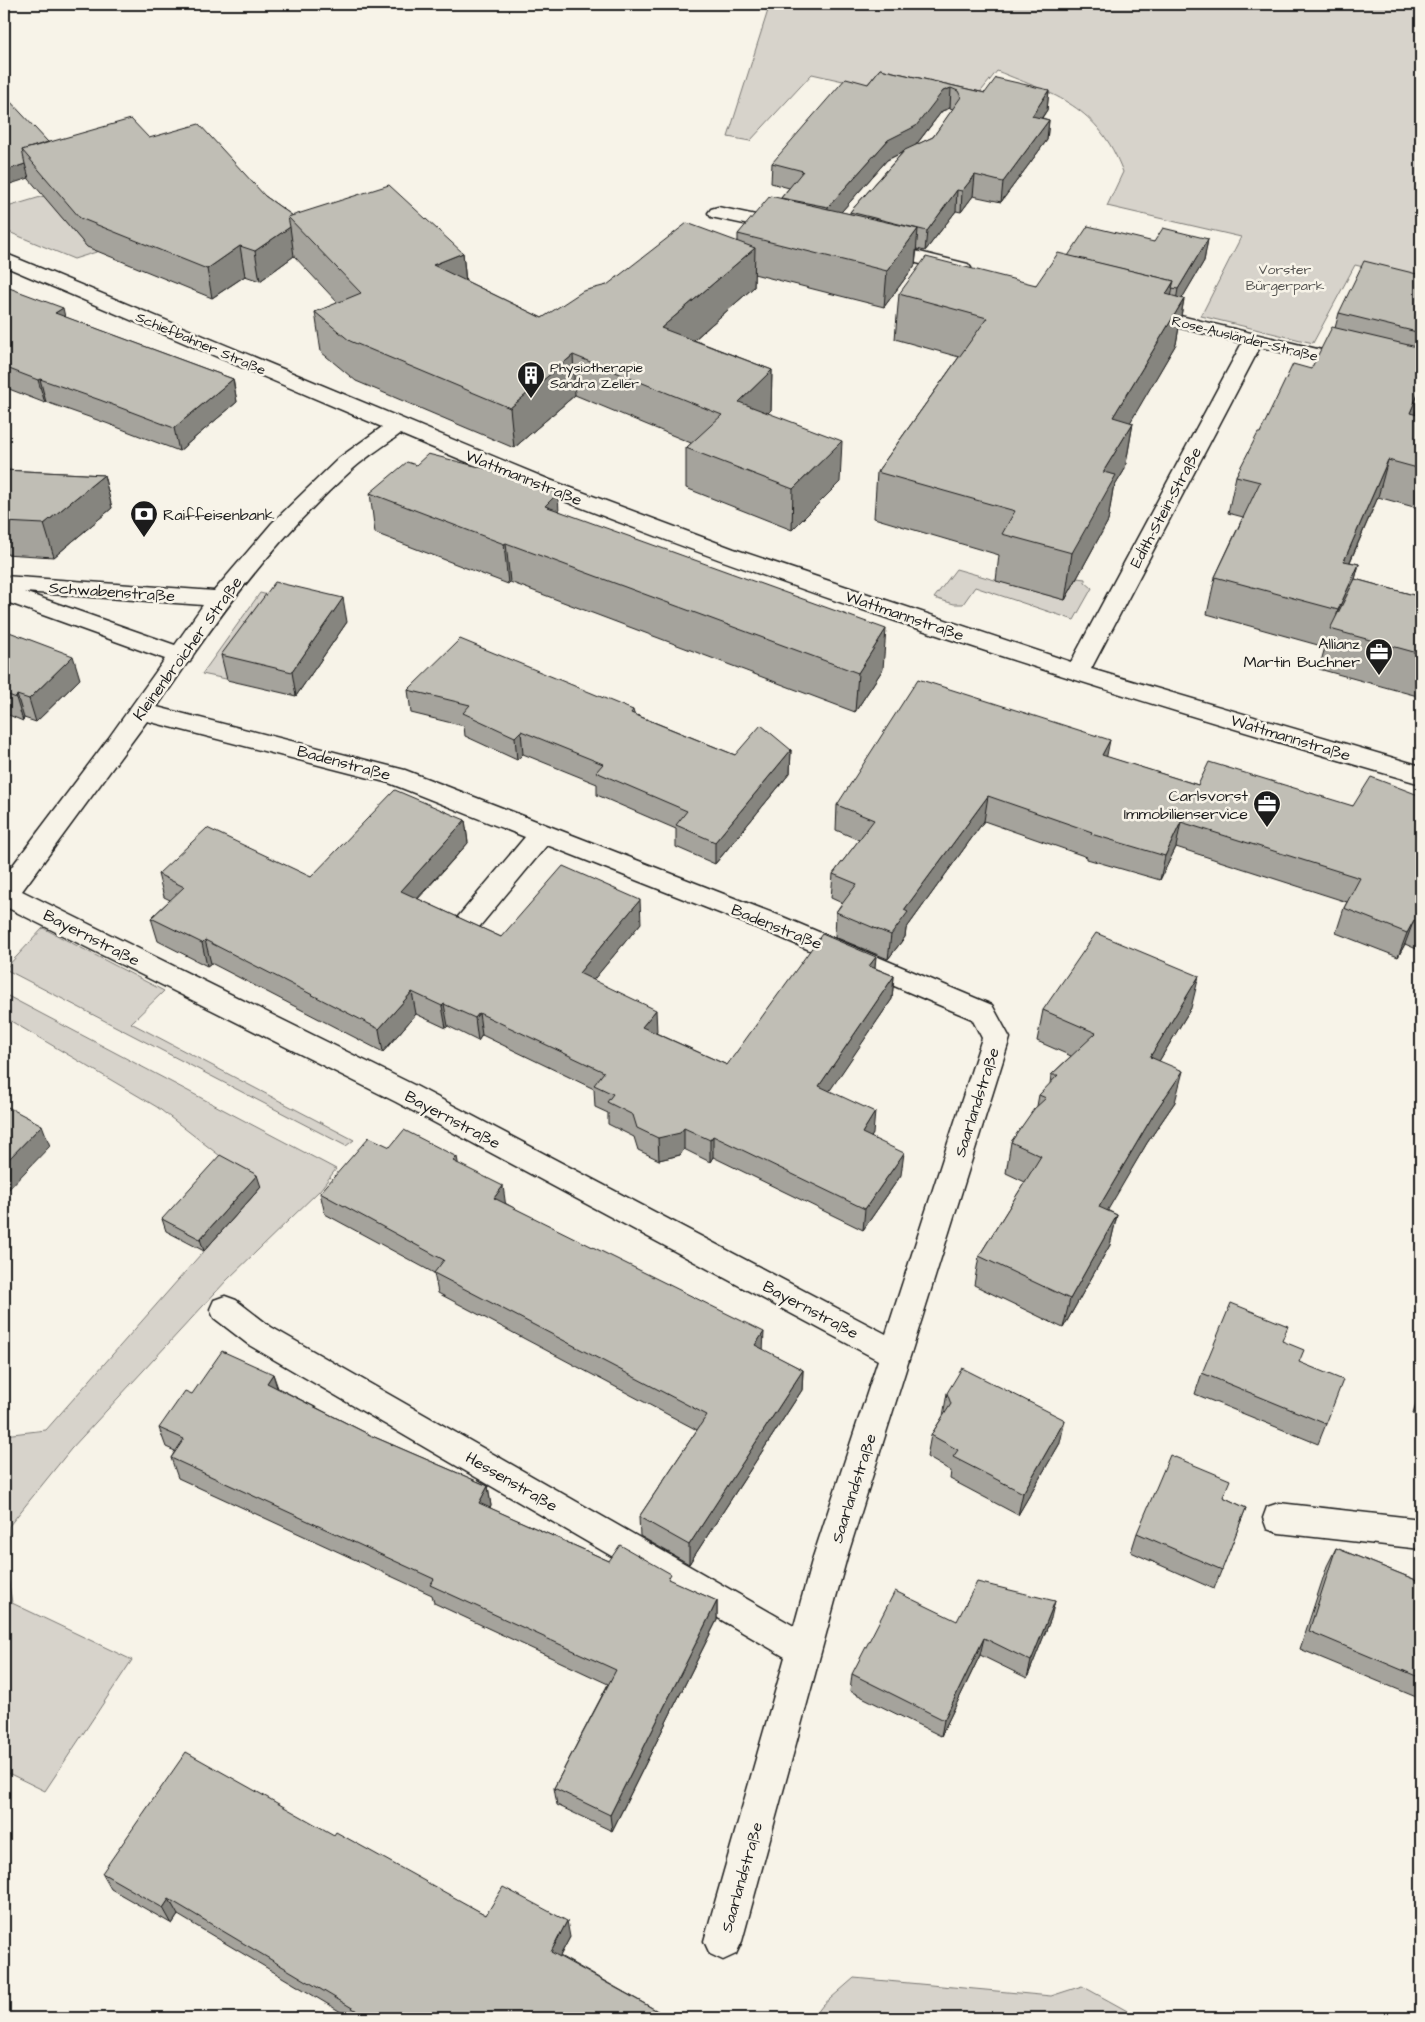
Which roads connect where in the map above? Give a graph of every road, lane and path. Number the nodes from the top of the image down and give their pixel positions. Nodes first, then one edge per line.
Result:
1 (718, 213) dead end
2 (804, 231) edge
3 (862, 244) edge
4 (4, 259) edge
5 (982, 273) edge
6 (1121, 307) edge
7 (1254, 340) junction
8 (1421, 380) edge
9 (398, 426) junction
10 (4, 583) edge
11 (4, 593) edge
12 (220, 600) junction
13 (182, 656) junction
14 (1077, 673) junction
15 (140, 711) junction
16 (1421, 775) edge
17 (542, 834) junction
18 (5, 895) edge
19 (466, 925) edge
20 (996, 1038) joint
21 (224, 1309) dead end
22 (896, 1354) junction
23 (1279, 1518) dead end
24 (1421, 1534) edge
25 (803, 1648) junction
26 (723, 1941) dead end

1 - 2 street
3 - 5 street
4 - 9 street, Schiefbahner Straße
6 - 7 street, Rose-Ausländer-Straße
7 - 8 street, Rose-Ausländer-Straße
7 - 14 street, Edith-Stein-Straße
9 - 12 street, Kleinenbroicher Straße
9 - 14 street, Wattmannstraße
10 - 12 street, Schwabenstraße
11 - 13 street, Schwabenstraße
12 - 13 street, Kleinenbroicher Straße
13 - 15 street, Kleinenbroicher Straße
14 - 16 street, Wattmannstraße
15 - 17 street, Badenstraße
15 - 18 street, Kleinenbroicher Straße
17 - 19 street
17 - 20 street, Badenstraße
18 - 22 street, Bayernstraße
20 - 22 street, Saarlandstraße
21 - 25 street, Hessenstraße
22 - 25 street, Saarlandstraße
23 - 24 street
25 - 26 street, Saarlandstraße

